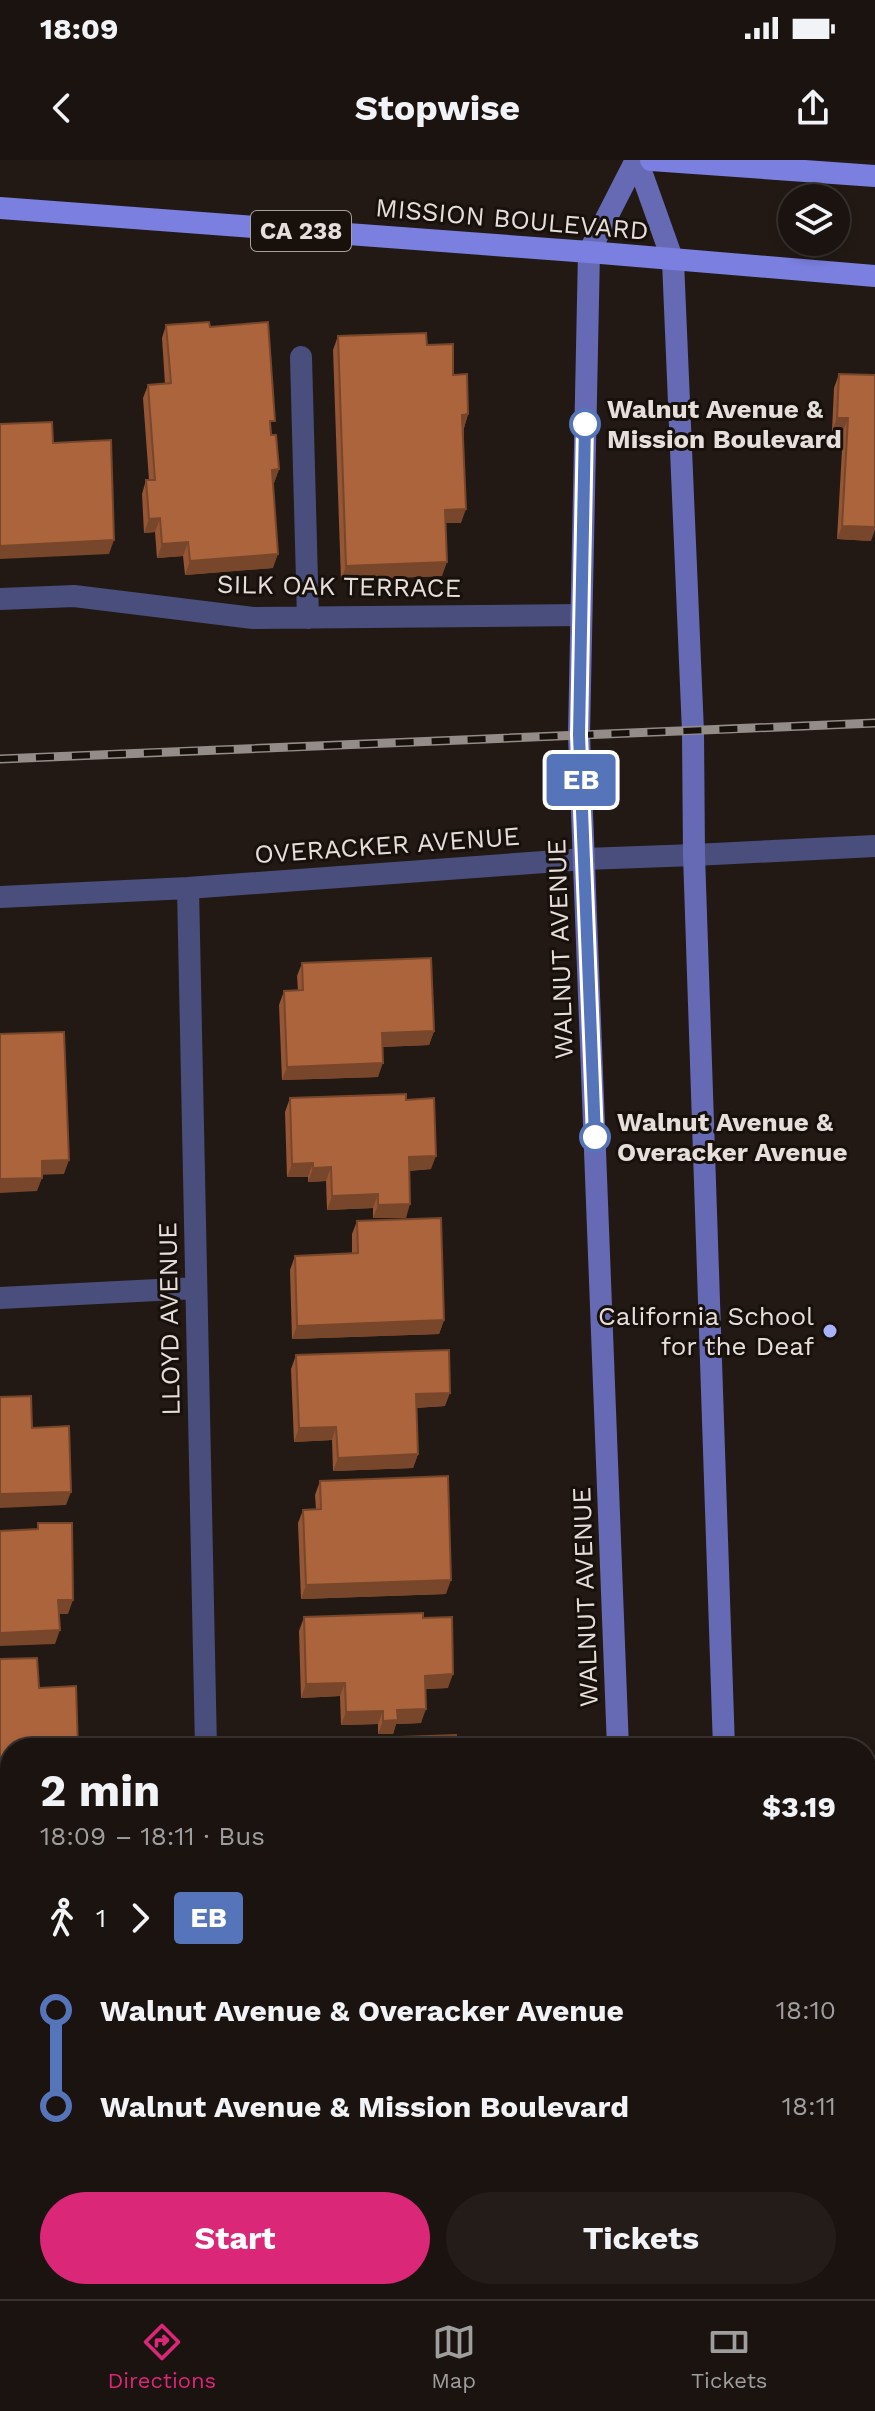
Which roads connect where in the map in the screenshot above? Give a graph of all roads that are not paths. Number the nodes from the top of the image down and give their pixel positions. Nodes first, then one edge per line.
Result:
1 (637, 160) edge
2 (651, 160) edge
3 (875, 176) edge
4 (0, 208) edge
5 (589, 252) junction
6 (673, 261) junction
7 (875, 276) edge
8 (301, 357) dead end
9 (0, 599) edge
10 (581, 615) junction
11 (308, 618) junction
12 (875, 846) edge
13 (694, 855) junction
14 (585, 859) junction
15 (188, 888) junction
16 (0, 897) edge
17 (196, 1288) junction
18 (0, 1298) edge
19 (206, 1738) edge
20 (618, 1738) edge
21 (724, 1738) edge

1 - 5 main road, WALNUT AVENUE
1 - 6 main road, WALNUT AVENUE
2 - 3 main road
4 - 5 main road, MISSION BOULEVARD / CA 238
5 - 6 main road, MISSION BOULEVARD / CA 238
5 - 10 main road, WALNUT AVENUE
6 - 7 main road, MISSION BOULEVARD / CA 238
6 - 13 main road, WALNUT AVENUE
8 - 11 street
9 - 11 street, SILK OAK TERRACE
10 - 11 street, SILK OAK TERRACE
10 - 14 main road, WALNUT AVENUE
12 - 13 street, OVERACKER AVENUE
13 - 14 street, OVERACKER AVENUE
13 - 21 main road, WALNUT AVENUE
14 - 15 street, OVERACKER AVENUE
14 - 20 main road, WALNUT AVENUE
15 - 16 street, OVERACKER AVENUE
15 - 17 street, LLOYD AVENUE
17 - 18 street
17 - 19 street, LLOYD AVENUE

